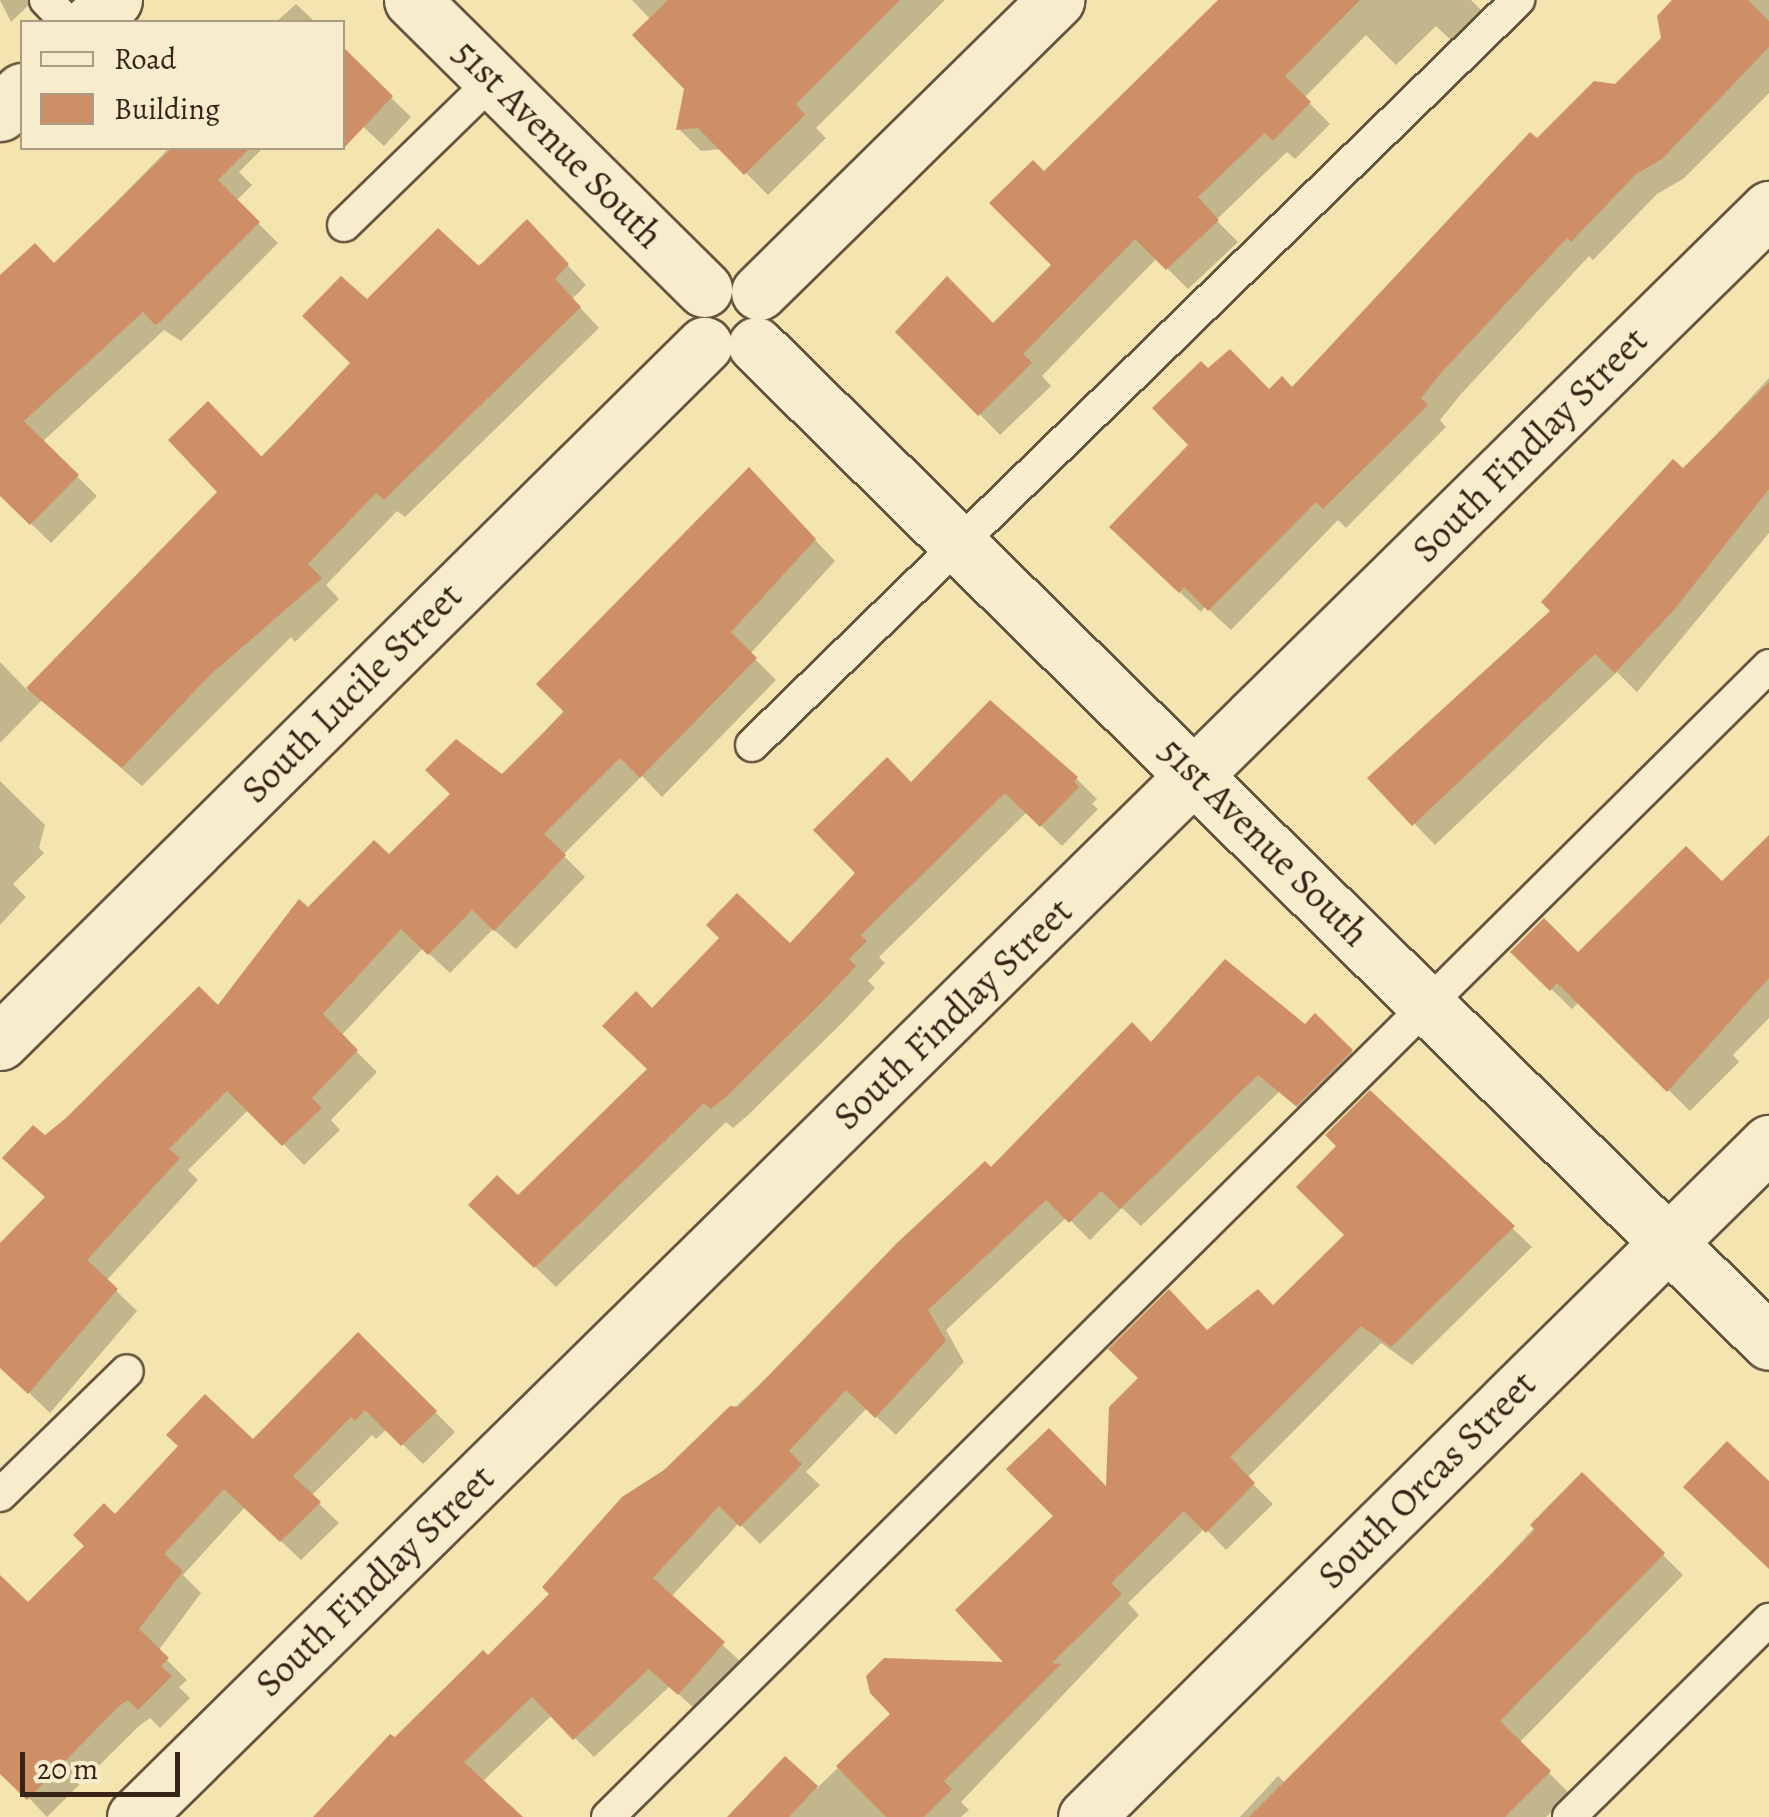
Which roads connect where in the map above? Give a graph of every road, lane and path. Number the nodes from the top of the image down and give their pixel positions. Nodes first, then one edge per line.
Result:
1 (46, 0) edge
2 (114, 0) edge
3 (412, 0) edge
4 (1056, 0) edge
5 (1518, 0) edge
6 (65, 20) edge
7 (93, 20) edge
8 (493, 80) junction
9 (20, 93) edge
10 (0, 114) edge
11 (1769, 209) edge
12 (344, 225) dead end
13 (704, 289) junction
14 (759, 292) junction
15 (730, 345) junction
16 (960, 542) junction
17 (1769, 666) edge
18 (752, 746) dead end
19 (1196, 775) junction
20 (1429, 1005) junction
21 (0, 1042) edge
22 (1769, 1142) edge
23 (1668, 1242) junction
24 (1769, 1342) edge
25 (127, 1371) dead end
26 (0, 1495) edge
27 (1769, 1620) edge
28 (135, 1817) edge
29 (608, 1817) edge
30 (1086, 1817) edge
31 (1569, 1817) edge

1 - 6 lane
2 - 7 street
3 - 8 street, 51st Avenue South
4 - 14 street
5 - 16 lane
8 - 12 lane
8 - 13 street, 51st Avenue South
9 - 10 street
11 - 19 street, South Findlay Street
13 - 14 street
13 - 15 street
14 - 15 street
15 - 16 street, 51st Avenue South
15 - 21 street, South Lucile Street
16 - 18 lane
16 - 19 street, 51st Avenue South
17 - 20 lane
19 - 20 street, 51st Avenue South
19 - 28 street, South Findlay Street
20 - 23 street, 51st Avenue South
20 - 29 lane
22 - 23 street, South Orcas Street
23 - 24 street, 51st Avenue South
23 - 30 street, South Orcas Street
25 - 26 lane
27 - 31 lane

